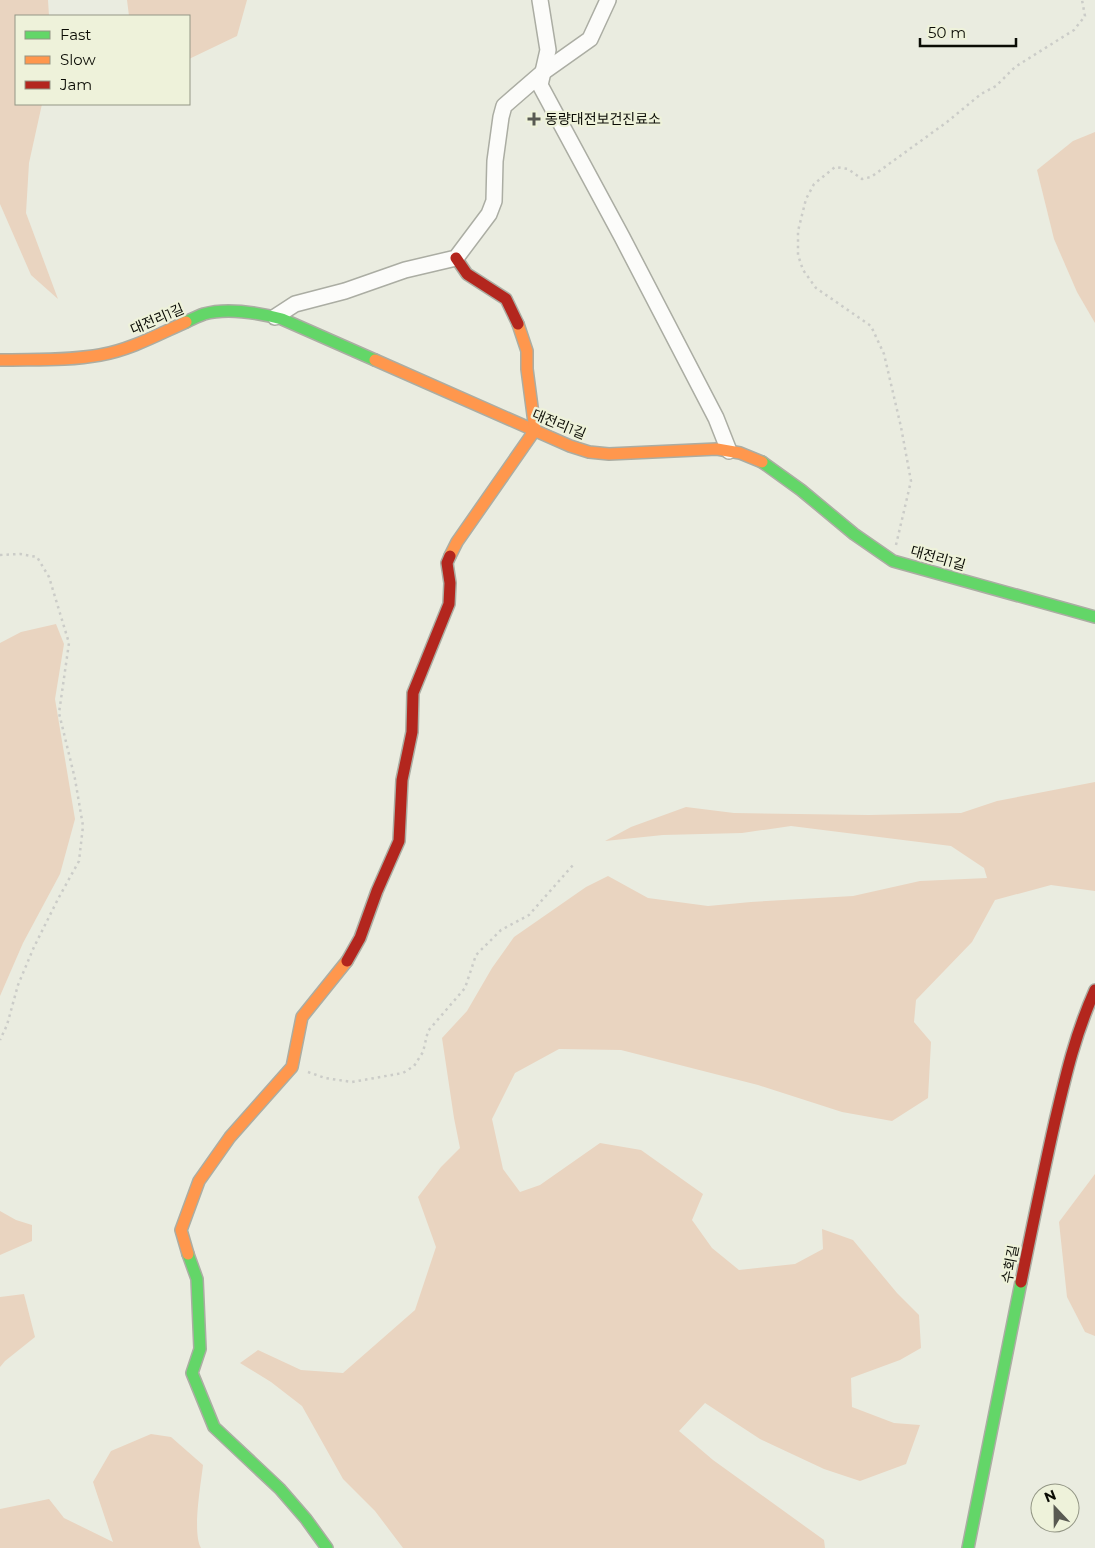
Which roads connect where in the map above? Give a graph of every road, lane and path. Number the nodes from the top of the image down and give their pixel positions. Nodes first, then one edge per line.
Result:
1 (540, 0) edge
2 (608, 0) edge
3 (1082, 0) edge
4 (542, 73) junction
5 (456, 258) junction
6 (275, 317) junction
7 (0, 360) edge
8 (535, 430) junction
9 (729, 451) junction
10 (0, 555) edge
11 (892, 561) junction
12 (1095, 617) edge
13 (573, 865) dead end
14 (1095, 990) edge
15 (0, 1040) edge
16 (292, 1067) junction
17 (327, 1548) edge
18 (968, 1548) edge

1 - 4 street
2 - 4 street
3 - 11 path
4 - 5 street
4 - 9 street
5 - 6 street
5 - 8 street
6 - 7 street, 대전리1길
6 - 8 street, 대전리1길
8 - 9 street, 대전리1길
8 - 16 street
9 - 11 street, 대전리1길
10 - 15 path
11 - 12 street, 대전리1길
13 - 16 path
14 - 18 street, 수회길
16 - 17 street

